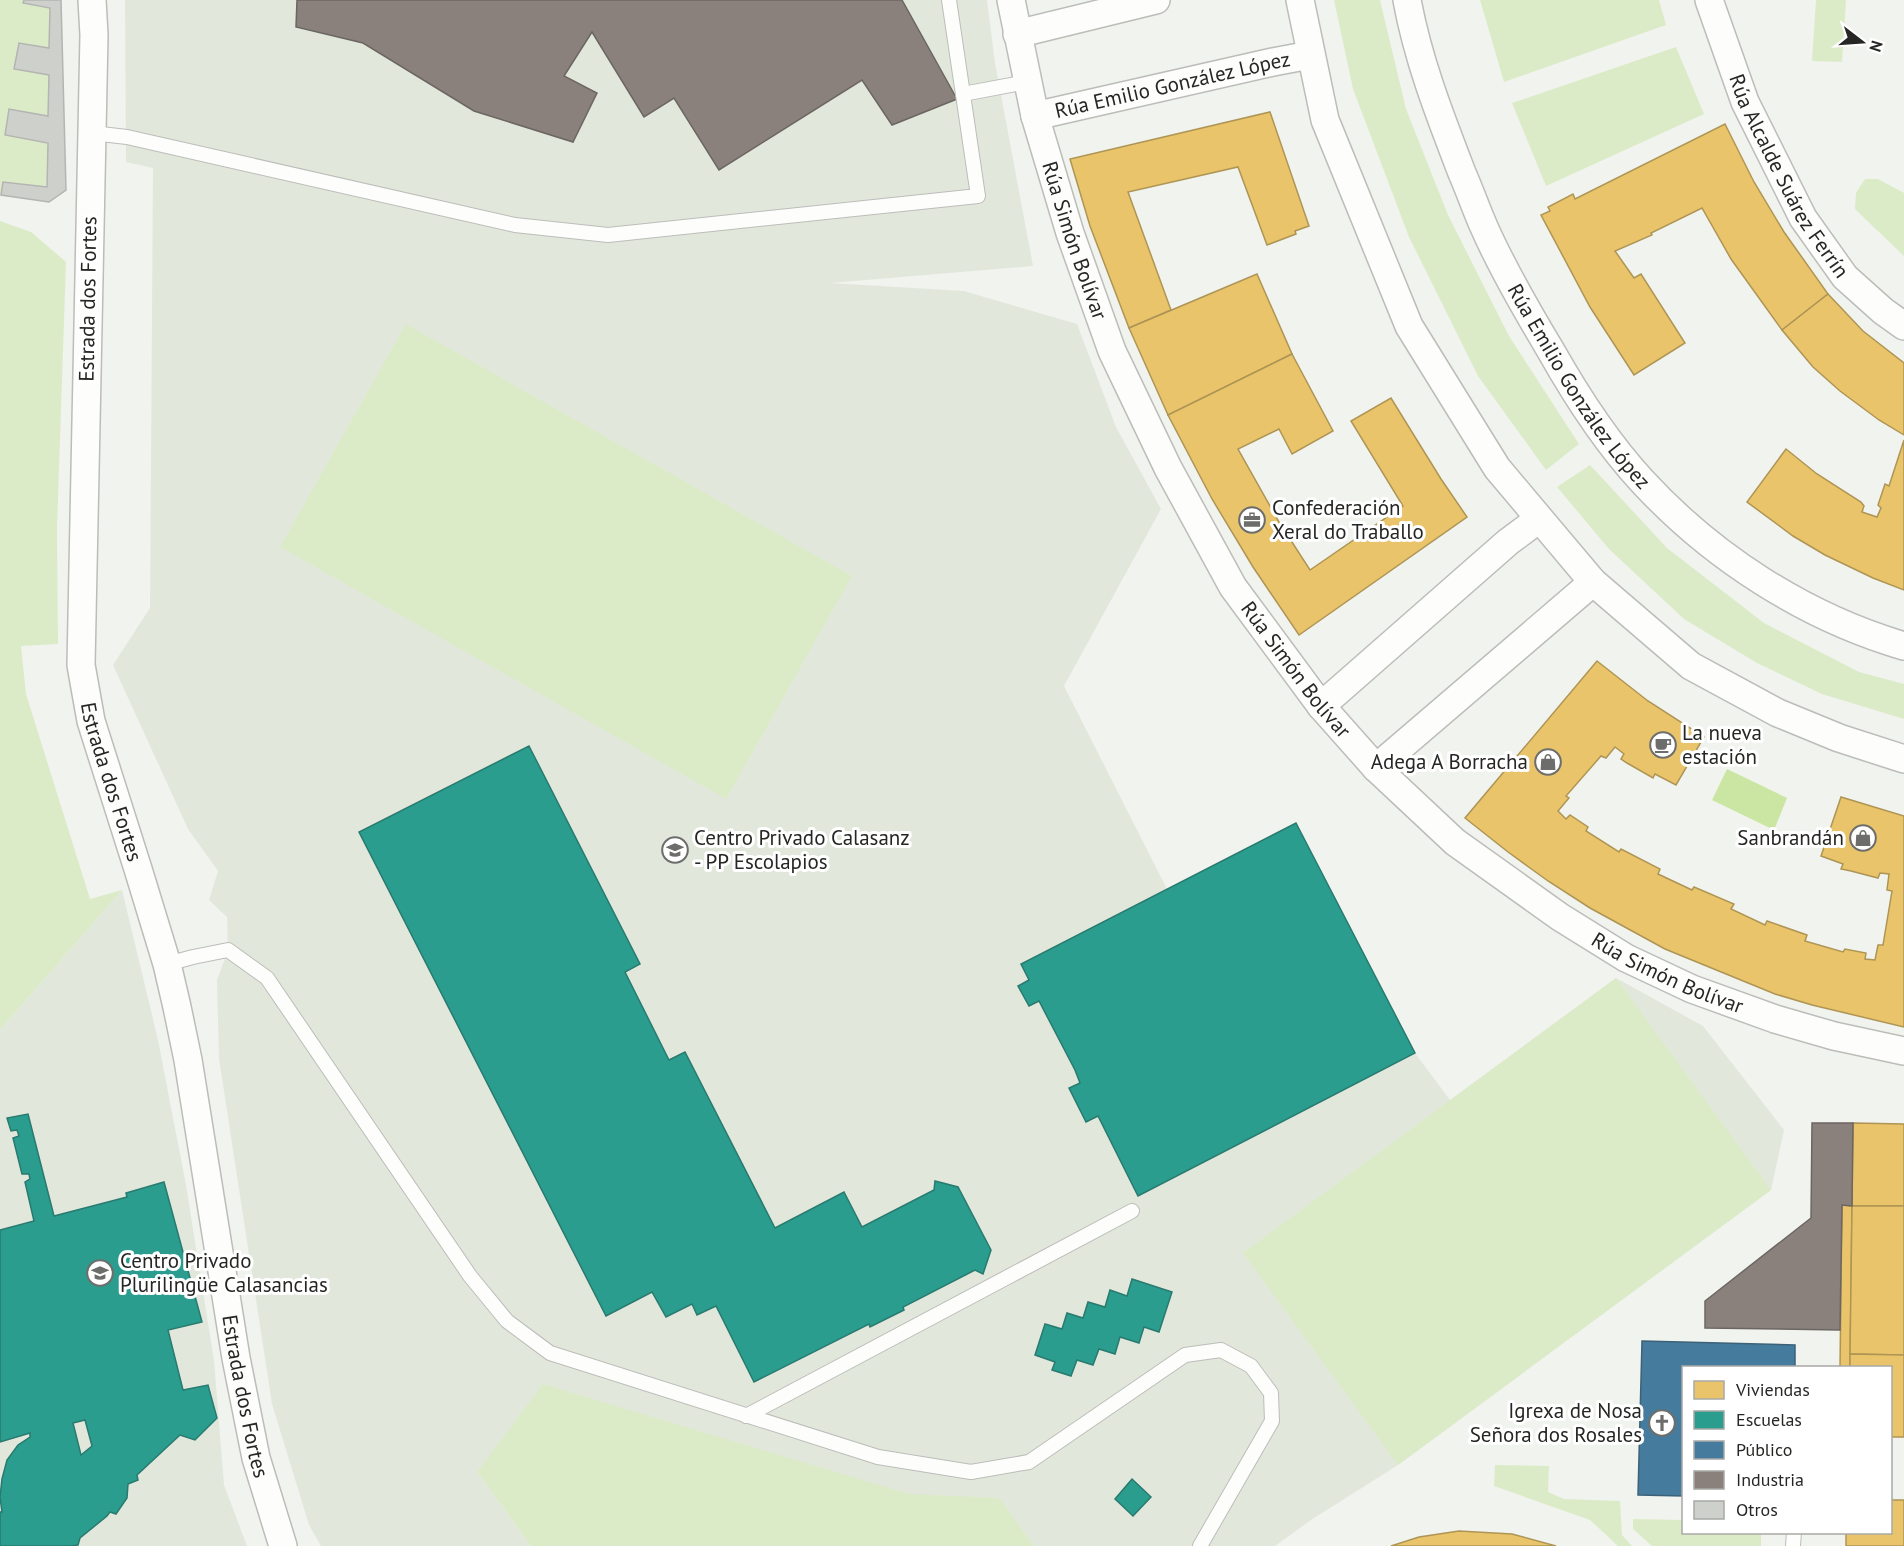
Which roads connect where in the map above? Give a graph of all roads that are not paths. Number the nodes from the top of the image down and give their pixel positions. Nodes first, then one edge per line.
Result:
1 (92, 0) edge
2 (949, 0) edge
3 (1011, 0) edge
4 (1156, 0) edge
5 (1300, 0) edge
6 (1407, 0) edge
7 (1709, 0) edge
8 (1017, 34) junction
9 (1310, 55) junction
10 (1027, 82) junction
11 (963, 94) junction
12 (1035, 116) junction
13 (92, 133) junction
14 (1904, 326) edge
15 (1539, 519) junction
16 (1593, 582) junction
17 (1904, 646) edge
18 (1320, 706) junction
19 (1904, 759) edge
20 (1376, 768) junction
21 (166, 964) junction
22 (1904, 1051) edge
23 (1132, 1210) dead end
24 (746, 1416) junction
25 (283, 1546) edge
26 (1200, 1546) edge

1 - 13 street, Estrada dos Fortes
2 - 11 lane
3 - 8 street, Rúa Simón Bolívar
4 - 8 street
5 - 9 street, Rúa Emilio González López
6 - 17 street, Rúa Emilio González López
7 - 14 street, Rúa Alcalde Suárez Ferrín
8 - 10 street, Rúa Simón Bolívar
9 - 12 street, Rúa Emilio González López
9 - 15 street, Rúa Emilio González López
10 - 11 lane
10 - 12 street, Rúa Simón Bolívar
11 - 13 lane
12 - 18 street, Rúa Simón Bolívar
13 - 21 street, Estrada dos Fortes
15 - 16 street, Rúa Emilio González López
15 - 18 street
16 - 19 street, Rúa Emilio González López
16 - 20 street
18 - 20 street, Rúa Simón Bolívar
20 - 22 street, Rúa Simón Bolívar
21 - 24 lane
21 - 25 street, Estrada dos Fortes
23 - 24 lane
24 - 26 lane

